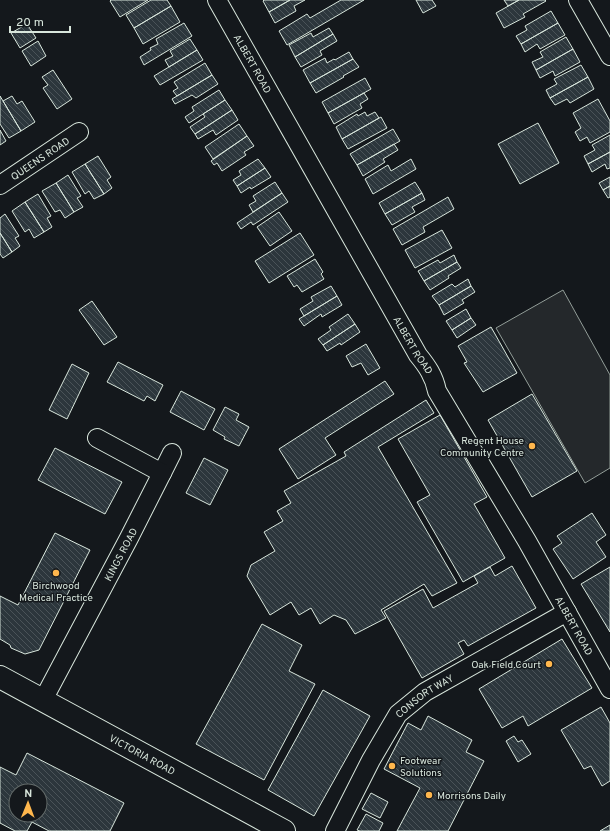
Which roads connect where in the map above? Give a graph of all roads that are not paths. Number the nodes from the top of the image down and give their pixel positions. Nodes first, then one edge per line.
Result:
1 (217, 0) edge
2 (578, 0) edge
3 (610, 56) edge
4 (79, 132) dead end
5 (0, 185) edge
6 (97, 438) dead end
7 (172, 453) dead end
8 (162, 473) junction
9 (567, 612) junction
10 (0, 677) edge
11 (610, 689) edge
12 (43, 700) junction
13 (284, 831) edge
14 (335, 831) edge

1 - 9 street, ALBERT ROAD
2 - 3 street
4 - 5 street, QUEENS ROAD
6 - 8 street
7 - 8 street, KINGS ROAD
8 - 12 street, KINGS ROAD
9 - 11 street, ALBERT ROAD
9 - 14 street, CONSORT WAY
10 - 12 street, VICTORIA ROAD
12 - 13 street, VICTORIA ROAD

